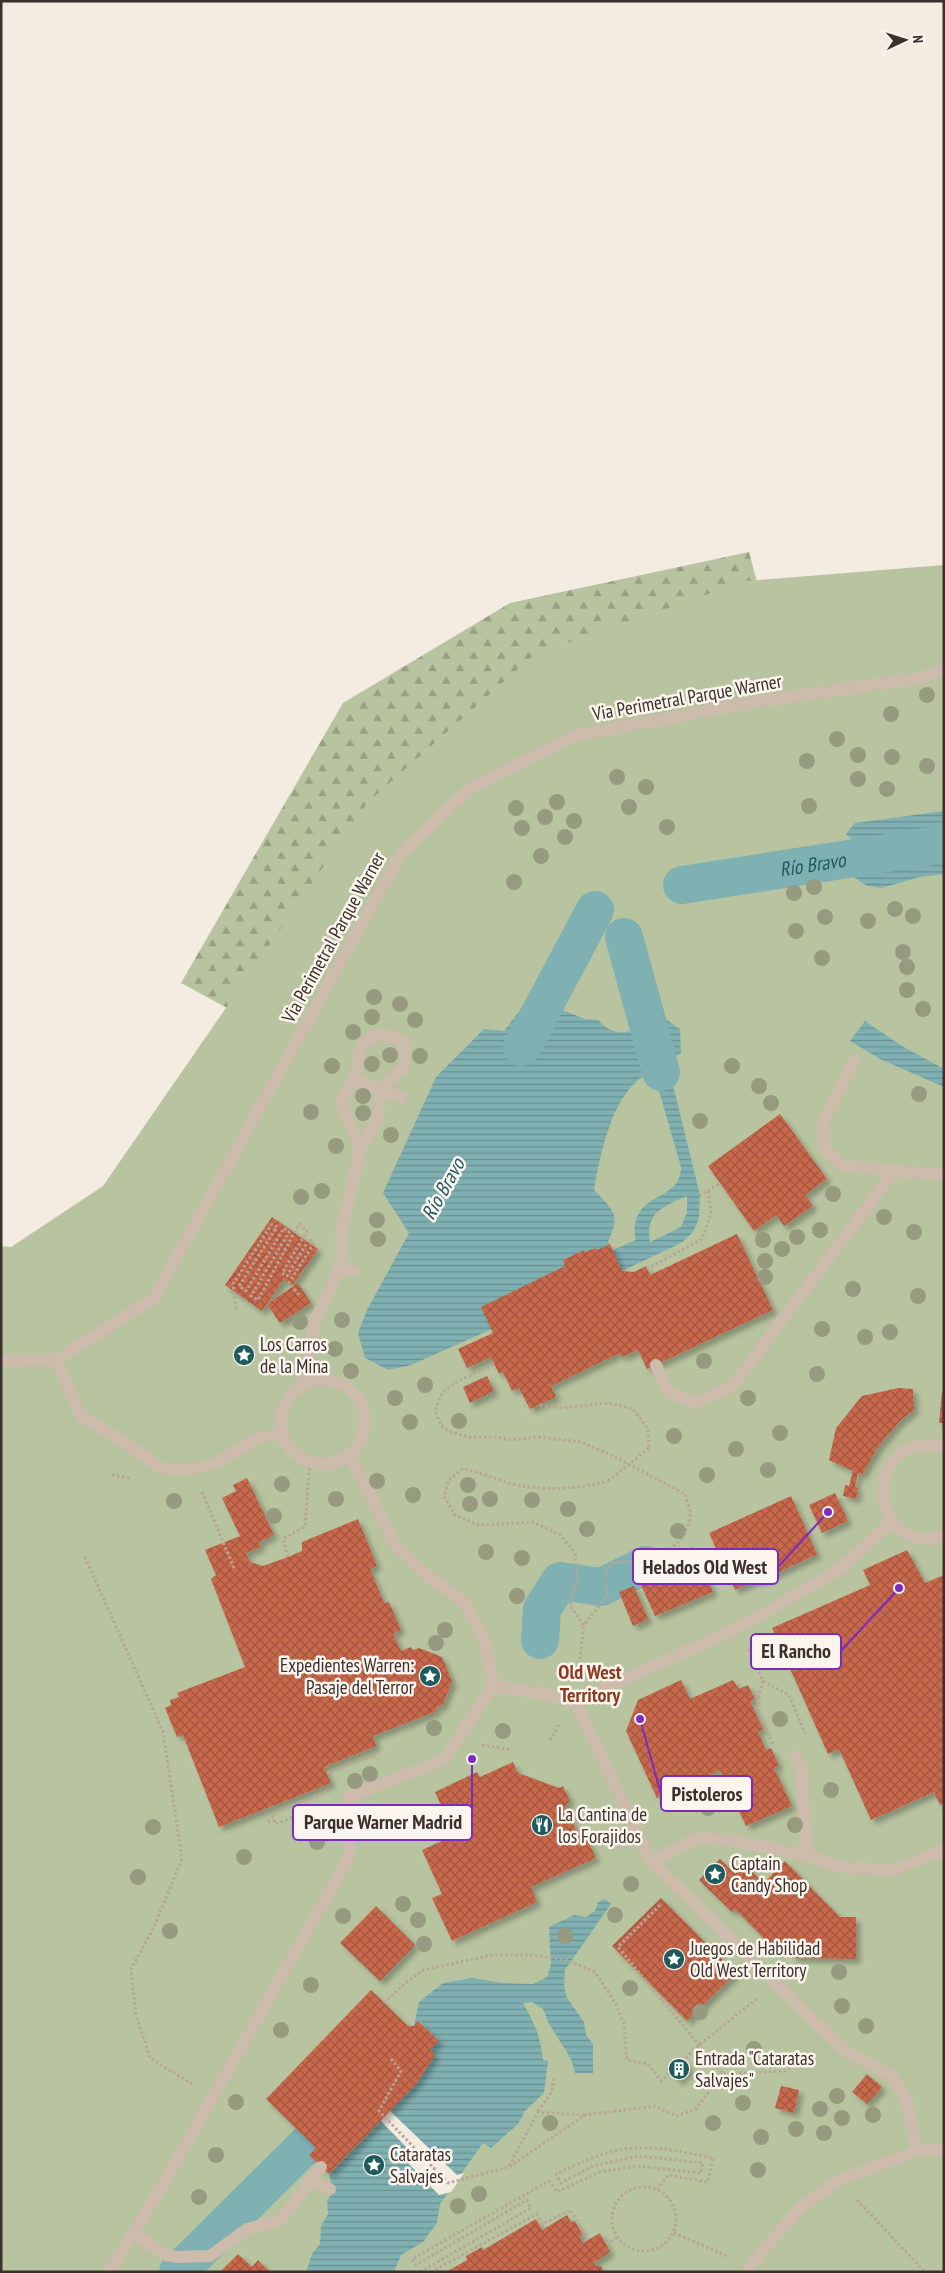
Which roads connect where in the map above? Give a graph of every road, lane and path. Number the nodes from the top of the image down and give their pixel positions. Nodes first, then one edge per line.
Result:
1 (944, 669) edge
2 (854, 1061) dead end
3 (354, 1079) junction
4 (379, 1090) junction
5 (401, 1096) dead end
6 (360, 1150) junction
7 (895, 1170) junction
8 (944, 1175) edge
9 (720, 1183) dead end
10 (708, 1191) junction
11 (700, 1195) dead end
12 (647, 1269) dead end
13 (337, 1270) junction
14 (355, 1271) dead end
15 (236, 1309) dead end
16 (316, 1318) junction
17 (56, 1360) junction
18 (1, 1361) edge
19 (494, 1365) dead end
20 (656, 1365) dead end
21 (304, 1384) junction
22 (540, 1405) dead end
23 (283, 1432) junction
24 (944, 1447) edge
25 (350, 1454) junction
26 (310, 1461) junction
27 (192, 1468) junction
28 (112, 1475) dead end
29 (123, 1477) dead end
30 (892, 1521) junction
31 (944, 1536) edge
32 (288, 1557) dead end
33 (85, 1558) dead end
34 (234, 1568) dead end
35 (584, 1625) junction
36 (740, 1627) junction
37 (763, 1681) junction
38 (493, 1686) junction
39 (575, 1702) junction
40 (796, 1756) junction
41 (368, 1764) dead end
42 (326, 1773) dead end
43 (331, 1790) dead end
44 (350, 1796) junction
45 (273, 1819) junction
46 (268, 1822) dead end
47 (944, 1850) edge
48 (808, 1855) junction
49 (651, 1861) junction
50 (678, 1887) junction
51 (776, 1983) junction
52 (384, 2003) dead end
53 (832, 2038) junction
54 (698, 2046) junction
55 (391, 2059) dead end
56 (723, 2074) junction
57 (554, 2077) dead end
58 (212, 2096) junction
59 (538, 2112) junction
60 (585, 2115) junction
61 (944, 2150) edge
62 (916, 2151) junction
63 (321, 2167) dead end
64 (508, 2167) junction
65 (838, 2180) junction
66 (310, 2182) junction
67 (330, 2189) dead end
68 (658, 2189) junction
69 (133, 2234) junction
70 (674, 2234) junction
71 (617, 2238) junction
72 (587, 2239) dead end
73 (606, 2244) dead end
74 (749, 2269) edge
75 (109, 2272) edge
76 (420, 2272) edge
77 (431, 2272) edge
78 (926, 2272) edge

1 - 17 street, Via Perimetral Parque Warner
2 - 7 street
3 - 4 street
3 - 4 street
3 - 6 street
4 - 5 street
4 - 6 street
6 - 13 street
7 - 8 street
7 - 20 street
9 - 10 path
10 - 11 path
10 - 12 path
13 - 14 street
13 - 16 street
15 - 16 path
16 - 21 street
17 - 18 street
17 - 27 street
19 - 35 path
21 - 23 street
21 - 25 street
22 - 35 path, bridge
23 - 26 street
23 - 27 street
24 - 30 street
25 - 26 street
25 - 38 street
26 - 32 path
27 - 34 path
28 - 29 path
30 - 31 street
30 - 36 street
33 - 58 path
35 - 39 path
36 - 37 path
36 - 39 street
37 - 40 path
37 - 40 path
38 - 39 street
38 - 44 street
39 - 49 street
40 - 48 street
41 - 42 path
43 - 45 path
44 - 45 path
44 - 58 street
45 - 46 path
47 - 48 street
48 - 49 street
49 - 50 street
50 - 51 street
50 - 54 path
51 - 53 street
51 - 54 path
52 - 54 path
53 - 56 path
53 - 62 street
54 - 56 path
55 - 64 path
56 - 60 path
57 - 59 path
58 - 69 street
59 - 60 path
59 - 64 path
60 - 64 path
61 - 62 street
62 - 65 street
63 - 66 street
65 - 74 street
65 - 78 path
66 - 67 street
66 - 69 street
68 - 70 path
68 - 71 path
68 - 76 path
69 - 75 street
70 - 71 path
70 - 74 path
71 - 73 path
72 - 77 path

